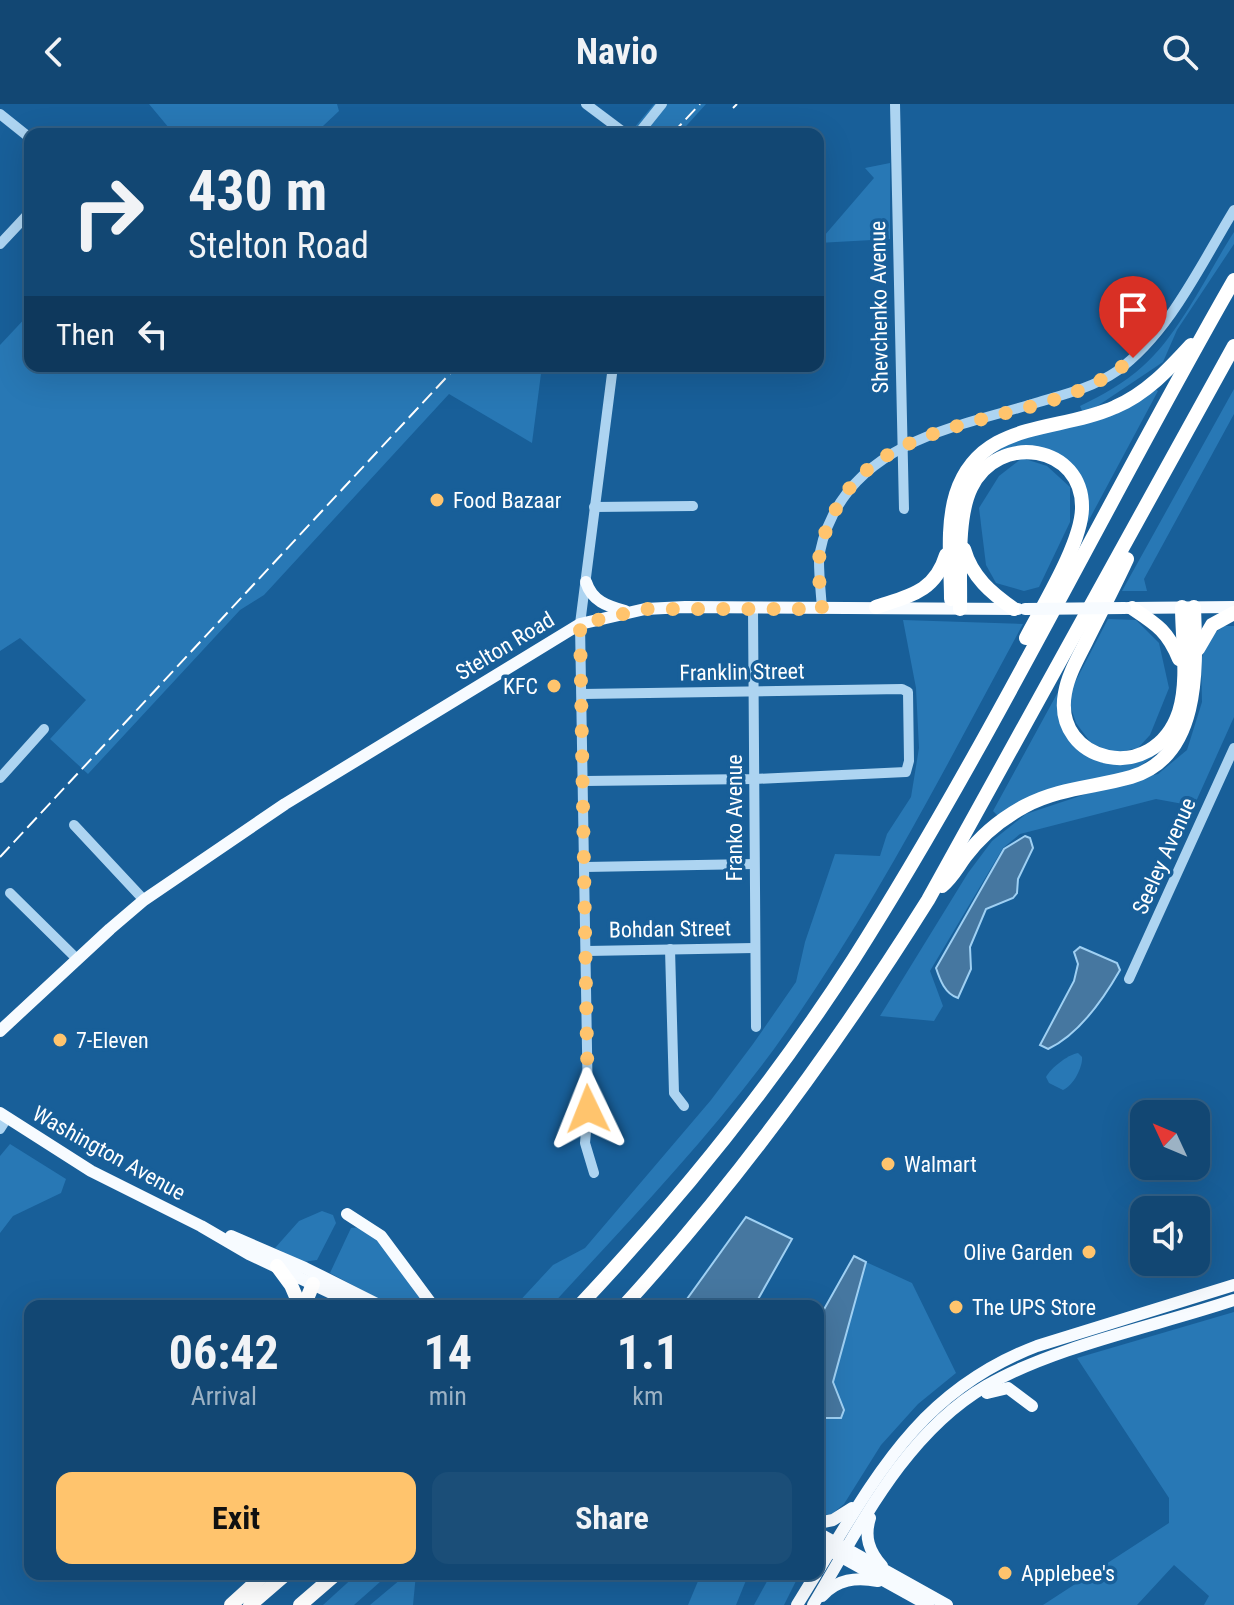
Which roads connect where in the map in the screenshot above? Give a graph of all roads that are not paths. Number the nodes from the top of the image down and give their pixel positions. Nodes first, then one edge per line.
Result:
1 (586, 104) edge
2 (662, 104) edge
3 (895, 104) edge
4 (0, 114) edge
5 (618, 128) edge
6 (643, 128) edge
7 (24, 133) edge
8 (1234, 210) edge
9 (24, 218) edge
10 (0, 244) edge
11 (1234, 280) edge
12 (1207, 327) junction
13 (1234, 346) edge
14 (612, 372) edge
15 (902, 448) junction
16 (693, 506) dead end
17 (594, 507) junction
18 (904, 509) dead end
19 (1129, 538) junction
20 (956, 543) junction
21 (586, 582) junction
22 (876, 607) junction
23 (1188, 607) junction
24 (1234, 607) edge
25 (1128, 608) junction
26 (753, 609) junction
27 (822, 609) junction
28 (1019, 609) junction
29 (956, 610) junction
30 (628, 612) junction
31 (1234, 613) edge
32 (580, 624) junction
33 (1195, 657) junction
34 (1024, 660) junction
35 (1183, 672) junction
36 (754, 692) junction
37 (582, 694) junction
38 (44, 729) dead end
39 (1234, 748) edge
40 (0, 778) edge
41 (754, 779) junction
42 (584, 781) junction
43 (74, 825) dead end
44 (754, 864) junction
45 (585, 867) junction
46 (10, 893) dead end
47 (144, 900) junction
48 (928, 900) junction
49 (754, 948) junction
50 (670, 949) junction
51 (587, 951) junction
52 (77, 959) junction
53 (1129, 979) dead end
54 (756, 1027) dead end
55 (0, 1030) edge
56 (684, 1106) dead end
57 (2, 1120) edge
58 (594, 1173) dead end
59 (347, 1214) dead end
60 (201, 1226) junction
61 (277, 1266) junction
62 (313, 1284) junction
63 (1234, 1285) edge
64 (299, 1300) edge
65 (305, 1300) edge
66 (346, 1300) edge
67 (369, 1300) edge
68 (429, 1300) edge
69 (585, 1300) edge
70 (629, 1300) edge
71 (1234, 1300) edge
72 (1032, 1406) dead end
73 (947, 1416) junction
74 (869, 1500) junction
75 (824, 1522) edge
76 (824, 1538) edge
77 (824, 1546) edge
78 (839, 1550) junction
79 (824, 1565) edge
80 (824, 1575) edge
81 (887, 1577) junction
82 (258, 1580) edge
83 (279, 1580) edge
84 (329, 1580) edge
85 (804, 1580) edge
86 (814, 1580) edge
87 (821, 1580) edge
88 (806, 1604) edge
89 (231, 1605) edge
90 (250, 1605) edge
91 (300, 1605) edge
92 (928, 1605) edge
93 (947, 1605) edge

1 - 5 street
2 - 6 street
3 - 15 street, Shevchenko Avenue
4 - 7 street
8 - 15 street
9 - 10 street
11 - 12 highway
12 - 20 highway
12 - 34 highway
13 - 19 highway
14 - 17 street
15 - 18 street, Shevchenko Avenue
15 - 27 street
16 - 17 street
17 - 21 street
19 - 35 highway
19 - 48 highway
20 - 22 highway
20 - 28 highway
20 - 29 highway
20 - 34 highway
21 - 30 main road
21 - 32 street
22 - 27 main road, Stelton Road
22 - 29 main road, Stelton Road
23 - 24 main road, Stelton Road
23 - 25 main road, Stelton Road
23 - 33 highway
23 - 35 highway
25 - 28 main road, Stelton Road, bridge
25 - 35 highway
26 - 27 main road, Stelton Road
26 - 30 main road, Stelton Road
26 - 36 street, Franko Avenue
28 - 29 main road, Stelton Road
30 - 32 main road, Stelton Road
31 - 33 highway
32 - 37 street
32 - 47 main road, Stelton Road
33 - 48 highway
34 - 69 highway
36 - 37 street, Franklin Street
36 - 41 street, Franko Avenue
36 - 41 street, Franklin Street
37 - 42 street
38 - 40 street
39 - 53 street, Seeley Avenue
41 - 42 street
41 - 44 street, Franko Avenue
42 - 45 street
43 - 47 street
44 - 45 street
44 - 49 street, Franko Avenue
45 - 51 street
46 - 52 street
47 - 52 main road, Stelton Road
48 - 70 highway
49 - 50 street, Bohdan Street
49 - 54 street, Franko Avenue
50 - 51 street, Bohdan Street
50 - 56 street
51 - 58 street
52 - 55 main road, Stelton Road
57 - 60 main road, Washington Avenue
59 - 68 main road
60 - 61 main road, Washington Avenue
60 - 67 main road, Washington Avenue
61 - 62 main road, Washington Avenue
61 - 64 highway
62 - 65 highway
62 - 66 main road, Washington Avenue
63 - 74 main road
71 - 73 main road
72 - 73 main road
73 - 74 main road
74 - 75 main road
74 - 78 main road
74 - 81 main road
76 - 78 main road
77 - 78 main road
78 - 79 main road
78 - 80 main road
78 - 81 main road
81 - 88 main road
81 - 92 main road
81 - 93 main road
82 - 89 highway
83 - 90 highway
84 - 91 highway
85 - 88 main road
86 - 88 main road
87 - 88 main road

